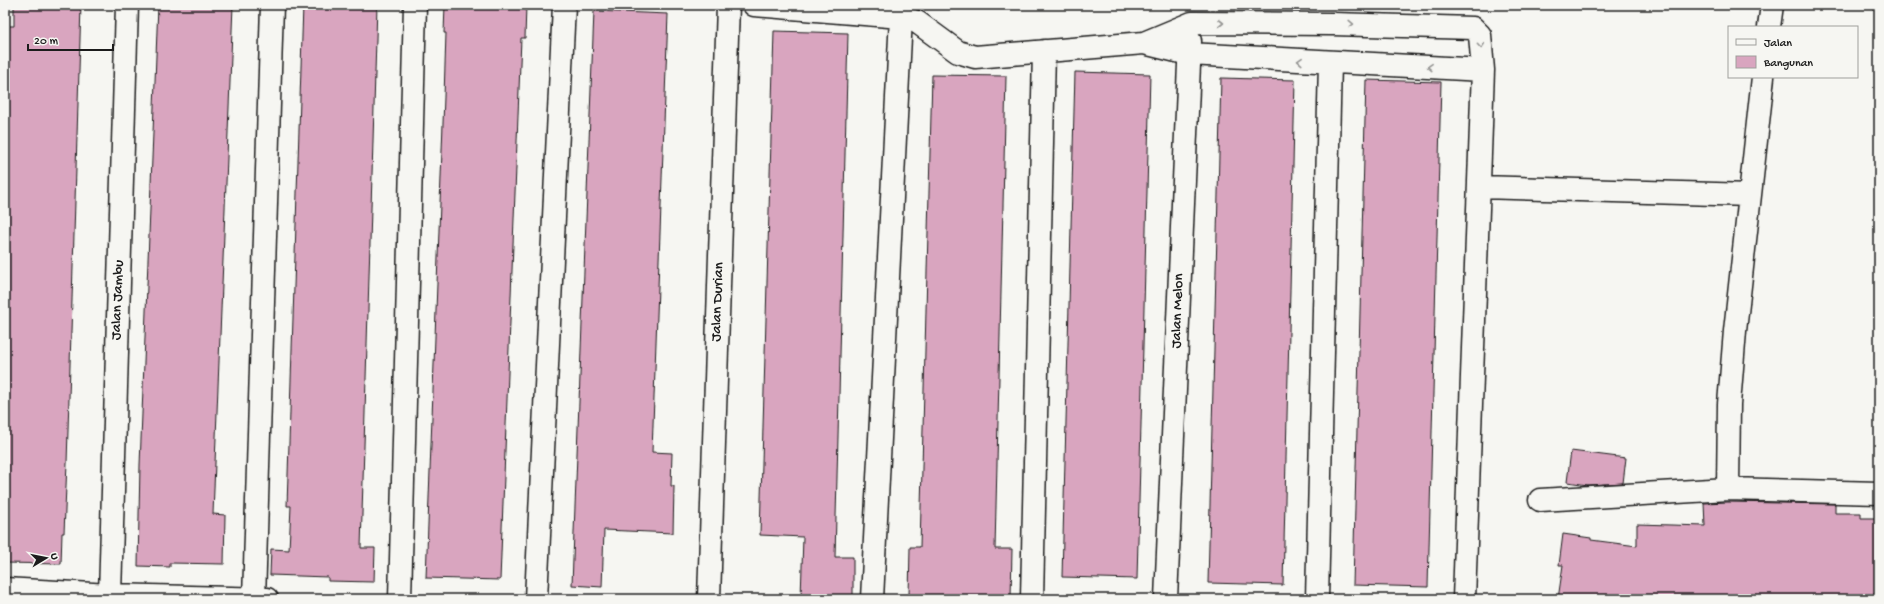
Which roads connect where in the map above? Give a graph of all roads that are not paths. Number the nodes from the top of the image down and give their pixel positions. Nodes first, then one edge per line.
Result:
1 (126, 5) edge
2 (272, 5) edge
3 (415, 5) edge
4 (564, 5) edge
5 (728, 5) edge
6 (754, 5) edge
7 (1772, 5) edge
8 (901, 17) junction
9 (1192, 23) junction
10 (1769, 26) edge
11 (1144, 43) junction
12 (1044, 50) junction
13 (1189, 54) junction
14 (1330, 63) junction
15 (1483, 70) junction
16 (1763, 78) edge
17 (1480, 187) junction
18 (1750, 195) junction
19 (1728, 489) junction
20 (1879, 494) edge
21 (1540, 500) dead end
22 (5, 589) edge
23 (110, 595) junction
24 (254, 599) edge
25 (267, 599) edge
26 (400, 599) edge
27 (536, 599) edge
28 (709, 599) edge
29 (872, 599) edge
30 (1032, 599) edge
31 (1166, 599) edge
32 (1317, 599) edge
33 (1464, 599) edge

1 - 23 street, Jalan Jambu
2 - 24 street
3 - 26 street
4 - 27 street
5 - 28 street, Jalan Durian
6 - 8 street
7 - 10 street
8 - 12 street
8 - 29 street
9 - 11 street
9 - 13 street, Jalan Melon
9 -> 15 street
11 - 12 street
11 - 13 street
12 - 30 street
14 -> 13 street
13 - 31 street, Jalan Melon
15 -> 14 street
14 - 32 street
15 - 17 street
16 - 18 street
17 - 18 street
17 - 33 street
18 - 19 street
19 - 20 street
19 - 21 street
22 - 23 street
23 - 24 street
24 - 25 street

